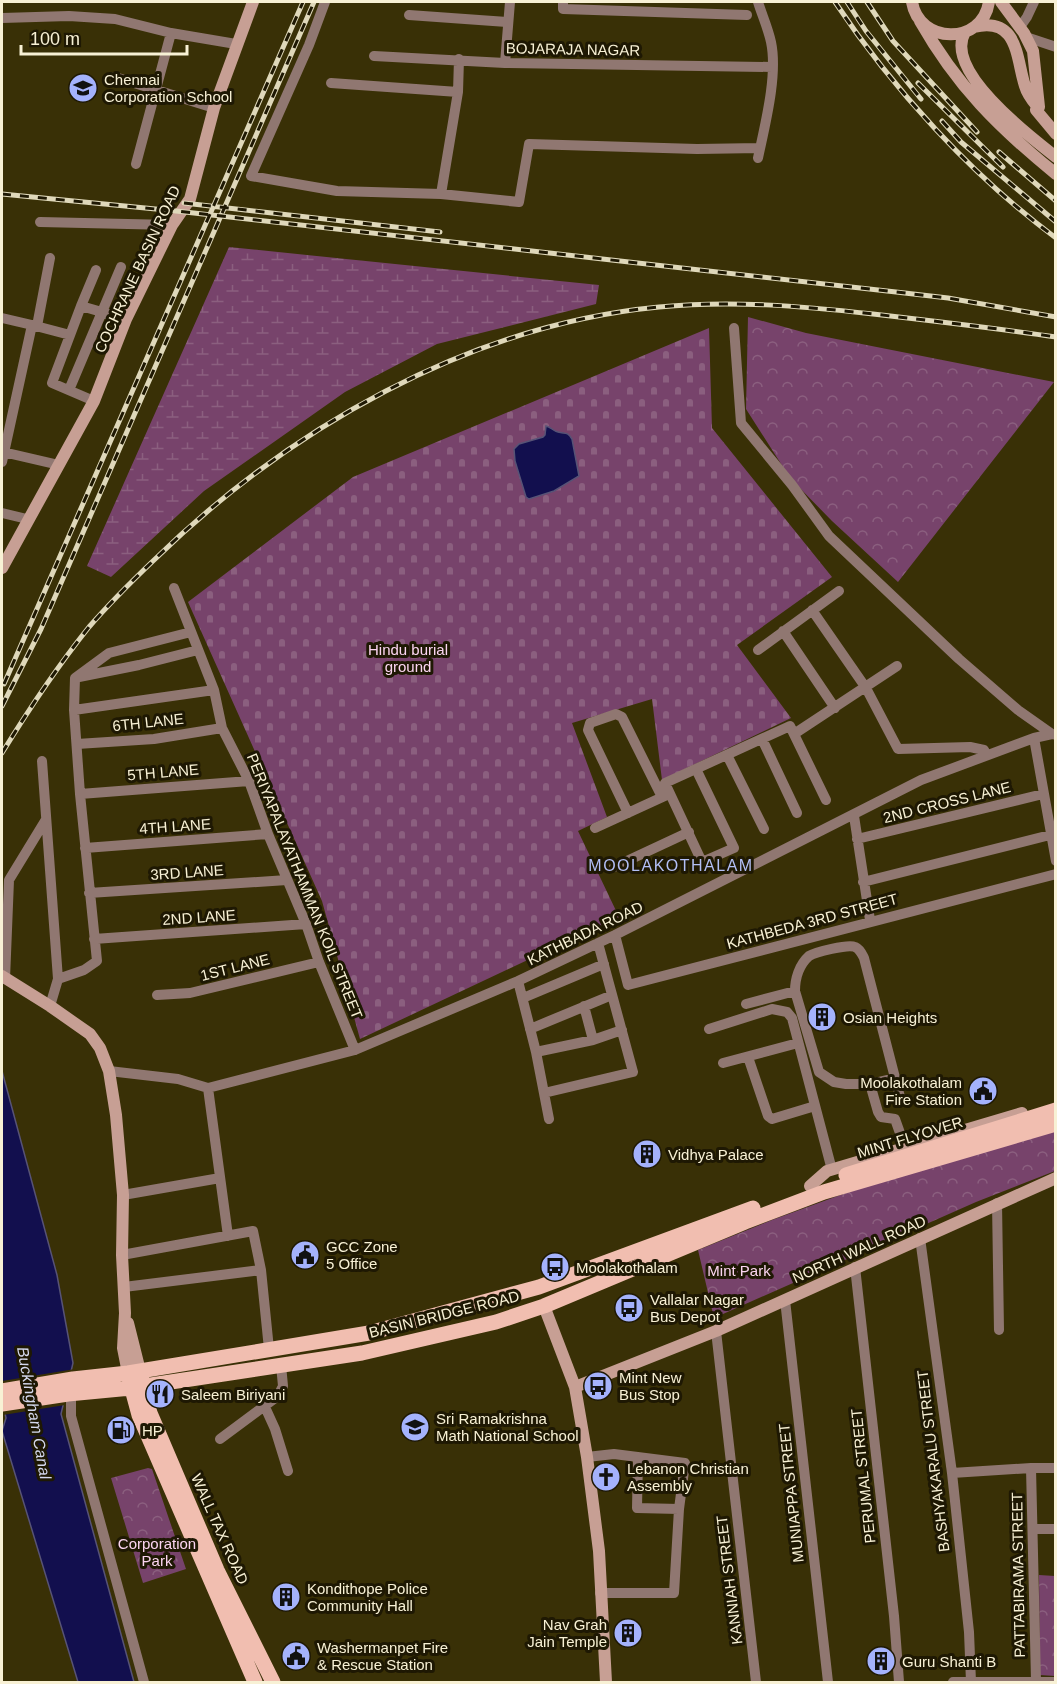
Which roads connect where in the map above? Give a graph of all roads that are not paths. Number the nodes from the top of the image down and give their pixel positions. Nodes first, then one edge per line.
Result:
1 (253, 2) edge
2 (325, 2) edge
3 (510, 2) edge
4 (563, 2) edge
5 (675, 2) edge
6 (758, 2) edge
7 (912, 2) edge
8 (989, 2) edge
9 (1001, 2) edge
10 (1034, 2) edge
11 (612, 7) edge
12 (674, 14) junction
13 (409, 15) dead end
14 (747, 15) dead end
15 (2, 18) edge
16 (920, 21) junction
17 (507, 22) junction
18 (970, 30) junction
19 (1023, 32) junction
20 (171, 33) junction
21 (237, 44) junction
22 (1056, 47) edge
23 (374, 56) dead end
24 (459, 59) junction
25 (505, 63) junction
26 (771, 67) junction
27 (115, 77) dead end
28 (331, 83) dead end
29 (157, 90) junction
30 (458, 92) junction
31 (214, 108) junction
32 (1036, 110) junction
33 (1056, 134) edge
34 (1026, 141) junction
35 (1056, 157) edge
36 (136, 164) dead end
37 (1056, 174) edge
38 (441, 194) junction
39 (40, 222) dead end
40 (172, 225) junction
41 (50, 258) dead end
42 (121, 267) dead end
43 (96, 270) dead end
44 (81, 306) junction
45 (102, 312) junction
46 (2, 318) edge
47 (126, 319) junction
48 (35, 325) junction
49 (734, 328) dead end
50 (70, 335) junction
51 (69, 390) junction
52 (94, 401) junction
53 (2, 457) edge
54 (59, 465) junction
55 (2, 513) edge
56 (27, 519) junction
57 (3, 564) edge
58 (174, 588) dead end
59 (839, 591) dead end
60 (812, 610) junction
61 (783, 631) junction
62 (191, 632) junction
63 (198, 650) junction
64 (758, 650) dead end
65 (897, 666) dead end
66 (75, 678) junction
67 (866, 688) junction
68 (214, 690) junction
69 (835, 708) junction
70 (75, 710) junction
71 (222, 728) junction
72 (792, 730) junction
73 (1054, 735) edge
74 (1034, 738) junction
75 (762, 739) junction
76 (77, 744) junction
77 (727, 755) junction
78 (987, 755) junction
79 (42, 762) dead end
80 (696, 769) junction
81 (249, 781) junction
82 (666, 791) junction
83 (80, 794) junction
84 (1043, 794) junction
85 (826, 800) dead end
86 (628, 813) junction
87 (798, 813) dead end
88 (854, 816) junction
89 (45, 821) junction
90 (595, 828) dead end
91 (764, 829) dead end
92 (688, 832) junction
93 (267, 834) junction
94 (1050, 835) junction
95 (857, 839) junction
96 (85, 848) junction
97 (1056, 861) edge
98 (614, 867) dead end
99 (1056, 874) edge
100 (287, 880) junction
101 (863, 882) junction
102 (89, 893) junction
103 (870, 920) junction
104 (306, 924) junction
105 (615, 935) junction
106 (94, 939) junction
107 (598, 943) junction
108 (319, 962) junction
109 (604, 964) junction
110 (3, 977) edge
111 (58, 979) junction
112 (518, 981) junction
113 (795, 991) junction
114 (157, 995) dead end
115 (612, 995) junction
116 (523, 998) junction
117 (746, 1004) dead end
118 (50, 1006) junction
119 (584, 1006) junction
120 (530, 1029) junction
121 (709, 1029) dead end
122 (622, 1030) junction
123 (593, 1040) junction
124 (798, 1043) junction
125 (355, 1050) junction
126 (536, 1052) junction
127 (748, 1057) junction
128 (723, 1063) dead end
129 (109, 1071) junction
130 (895, 1078) junction
131 (870, 1084) junction
132 (208, 1088) junction
133 (544, 1093) junction
134 (900, 1097) dead end
135 (1056, 1103) edge
136 (815, 1106) junction
137 (1056, 1110) edge
138 (549, 1119) dead end
139 (1056, 1125) edge
140 (905, 1147) junction
141 (832, 1170) junction
142 (862, 1176) junction
143 (220, 1178) junction
144 (1056, 1178) edge
145 (810, 1186) junction
146 (844, 1186) joint
147 (123, 1195) junction
148 (997, 1203) junction
149 (228, 1236) junction
150 (920, 1238) junction
151 (122, 1255) junction
152 (855, 1267) junction
153 (261, 1270) junction
154 (124, 1287) junction
155 (785, 1300) junction
156 (544, 1306) junction
157 (999, 1330) dead end
158 (716, 1331) junction
159 (358, 1335) junction
160 (269, 1349) junction
161 (362, 1353) junction
162 (281, 1365) junction
163 (135, 1379) junction
164 (575, 1387) junction
165 (71, 1389) junction
166 (2, 1391) edge
167 (2, 1404) edge
168 (265, 1407) junction
169 (220, 1439) dead end
170 (638, 1457) junction
171 (587, 1458) junction
172 (1030, 1468) junction
173 (1056, 1468) edge
174 (288, 1471) dead end
175 (951, 1473) junction
176 (679, 1509) junction
177 (1033, 1529) junction
178 (1056, 1529) edge
179 (600, 1593) junction
180 (971, 1682) edge
181 (1046, 1682) edge
182 (144, 1683) edge
183 (255, 1683) edge
184 (273, 1683) edge
185 (606, 1683) edge
186 (756, 1683) edge
187 (828, 1683) edge
188 (899, 1683) edge
189 (953, 1683) edge

1 - 21 main road, COCHRANE BASIN ROAD
2 - 38 street
3 - 17 street
4 - 11 street
5 - 12 street
6 - 26 street
7 - 16 main road
8 - 18 main road
9 - 19 main road
10 - 19 street
11 - 12 street
12 - 14 street
13 - 17 street
15 - 20 street
16 - 18 main road
16 - 34 main road
17 - 25 street
18 - 32 main road
18 - 34 main road
19 - 22 street
19 - 32 main road
20 - 21 street
20 - 29 street
21 - 31 main road, COCHRANE BASIN ROAD
23 - 24 street, BOJARAJA NAGAR
24 - 25 street, BOJARAJA NAGAR
24 - 30 street
25 - 26 street, BOJARAJA NAGAR
26 - 38 street
27 - 29 street
28 - 30 street
29 - 31 street
29 - 36 street
30 - 38 street
31 - 40 main road, COCHRANE BASIN ROAD
32 - 33 main road
34 - 35 main road
34 - 37 main road
39 - 40 street
40 - 47 main road, COCHRANE BASIN ROAD
41 - 48 street
42 - 45 street
43 - 44 street
44 - 45 street
44 - 50 street
45 - 47 street
45 - 51 street
46 - 48 street
47 - 52 main road, COCHRANE BASIN ROAD
48 - 50 street
48 - 53 street
49 - 73 street
50 - 51 street
51 - 52 street
52 - 54 main road, COCHRANE BASIN ROAD
53 - 54 street
54 - 56 main road, COCHRANE BASIN ROAD
55 - 56 street
56 - 57 main road, COCHRANE BASIN ROAD
58 - 62 street, PERIYAPALAYATHAMMAN KOIL STREET
59 - 60 street
60 - 61 street
60 - 67 street
61 - 64 street
61 - 69 street
62 - 63 street, PERIYAPALAYATHAMMAN KOIL STREET
62 - 66 street
63 - 66 street
63 - 68 street, PERIYAPALAYATHAMMAN KOIL STREET
65 - 67 street
66 - 70 street
67 - 69 street
67 - 78 street
68 - 70 street
68 - 71 street, PERIYAPALAYATHAMMAN KOIL STREET
69 - 72 street
70 - 76 street
71 - 76 street, 6TH LANE
71 - 81 street, PERIYAPALAYATHAMMAN KOIL STREET
72 - 75 street
72 - 85 street
73 - 74 street, KATHBADA ROAD
74 - 78 street, KATHBADA ROAD
74 - 84 street
75 - 77 street
75 - 87 street
76 - 83 street
77 - 80 street
77 - 91 street
78 - 88 street, KATHBADA ROAD
79 - 89 street
80 - 82 street
80 - 92 street
81 - 83 street, 5TH LANE
81 - 93 street, PERIYAPALAYATHAMMAN KOIL STREET
82 - 86 street
82 - 86 street
82 - 92 street
83 - 96 street
84 - 94 street
84 - 95 street, 2ND CROSS LANE
86 - 90 street
88 - 95 street
88 - 105 street, KATHBADA ROAD
89 - 110 street
89 - 111 street
92 - 98 street
93 - 96 street, 4TH LANE
93 - 100 street, PERIYAPALAYATHAMMAN KOIL STREET
94 - 97 street
94 - 101 street
95 - 101 street
96 - 102 street
99 - 103 street, KATHBEDA 3RD STREET
100 - 102 street, 3RD LANE
100 - 104 street, PERIYAPALAYATHAMMAN KOIL STREET
101 - 103 street
102 - 106 street
103 - 105 street, KATHBEDA 3RD STREET
104 - 106 street, 2ND LANE
104 - 108 street, PERIYAPALAYATHAMMAN KOIL STREET
105 - 107 street, KATHBADA ROAD
106 - 111 street
107 - 109 street
107 - 112 street, KATHBADA ROAD
108 - 114 street, 1ST LANE
108 - 125 street, PERIYAPALAYATHAMMAN KOIL STREET
109 - 115 street
109 - 116 street
110 - 118 main road
111 - 118 street
112 - 116 street
112 - 125 street, KATHBADA ROAD
113 - 117 street
113 - 130 street
113 - 131 street
115 - 119 street
115 - 122 street
116 - 120 street
118 - 129 main road
119 - 120 street
119 - 123 street
120 - 126 street
121 - 124 street
122 - 123 street
122 - 133 street
123 - 126 street
124 - 127 street
124 - 136 street
125 - 132 street, KATHBADA ROAD
126 - 133 street
127 - 128 street
127 - 136 street
129 - 132 street
129 - 147 main road
130 - 131 street
130 - 134 street
131 - 140 street
132 - 143 street
133 - 138 street
135 - 140 main road, BASIN BRIDGE ROAD
136 - 141 street
137 - 142 main road, MINT FLYOVER
139 - 142 main road, MINT FLYOVER
140 - 141 main road, BASIN BRIDGE ROAD
141 - 145 main road, BASIN BRIDGE ROAD
142 - 145 main road, MINT FLYOVER
142 - 146 main road, MINT FLYOVER
143 - 147 street
143 - 149 street
144 - 148 main road, NORTH WALL ROAD
145 - 159 main road, BASIN BRIDGE ROAD
146 - 156 main road, BASIN BRIDGE ROAD
147 - 151 main road
148 - 150 main road, NORTH WALL ROAD
148 - 157 street
149 - 151 street
149 - 153 street
150 - 152 main road, NORTH WALL ROAD
150 - 175 street, BASHYAKARALU STREET
151 - 154 main road
152 - 155 main road, NORTH WALL ROAD
152 - 188 street, PERUMAL STREET
153 - 154 street
153 - 160 street
154 - 163 main road
155 - 158 main road, NORTH WALL ROAD
155 - 187 street, MUNIAPPA STREET
156 - 161 main road, BASIN BRIDGE ROAD
156 - 164 main road
158 - 164 main road, NORTH WALL ROAD
158 - 186 street, KANNIAH STREET
159 - 160 main road, BASIN BRIDGE ROAD
159 - 161 main road
160 - 163 main road, BASIN BRIDGE ROAD
161 - 162 main road, BASIN BRIDGE ROAD
162 - 163 main road, BASIN BRIDGE ROAD
162 - 168 street
163 - 165 main road
163 - 183 main road, WALL TAX ROAD
163 - 184 main road, WALL TAX ROAD
164 - 171 main road
165 - 166 main road
165 - 167 main road
165 - 182 street
168 - 169 street
168 - 174 street
170 - 171 street
170 - 176 street
170 - 176 street
171 - 179 main road
172 - 173 street
172 - 175 street
172 - 177 street, PATTABIRAMA STREET
175 - 180 street, BASHYAKARALU STREET
176 - 179 street
177 - 178 street
177 - 181 street, PATTABIRAMA STREET
179 - 185 main road
180 - 181 street
180 - 189 street

